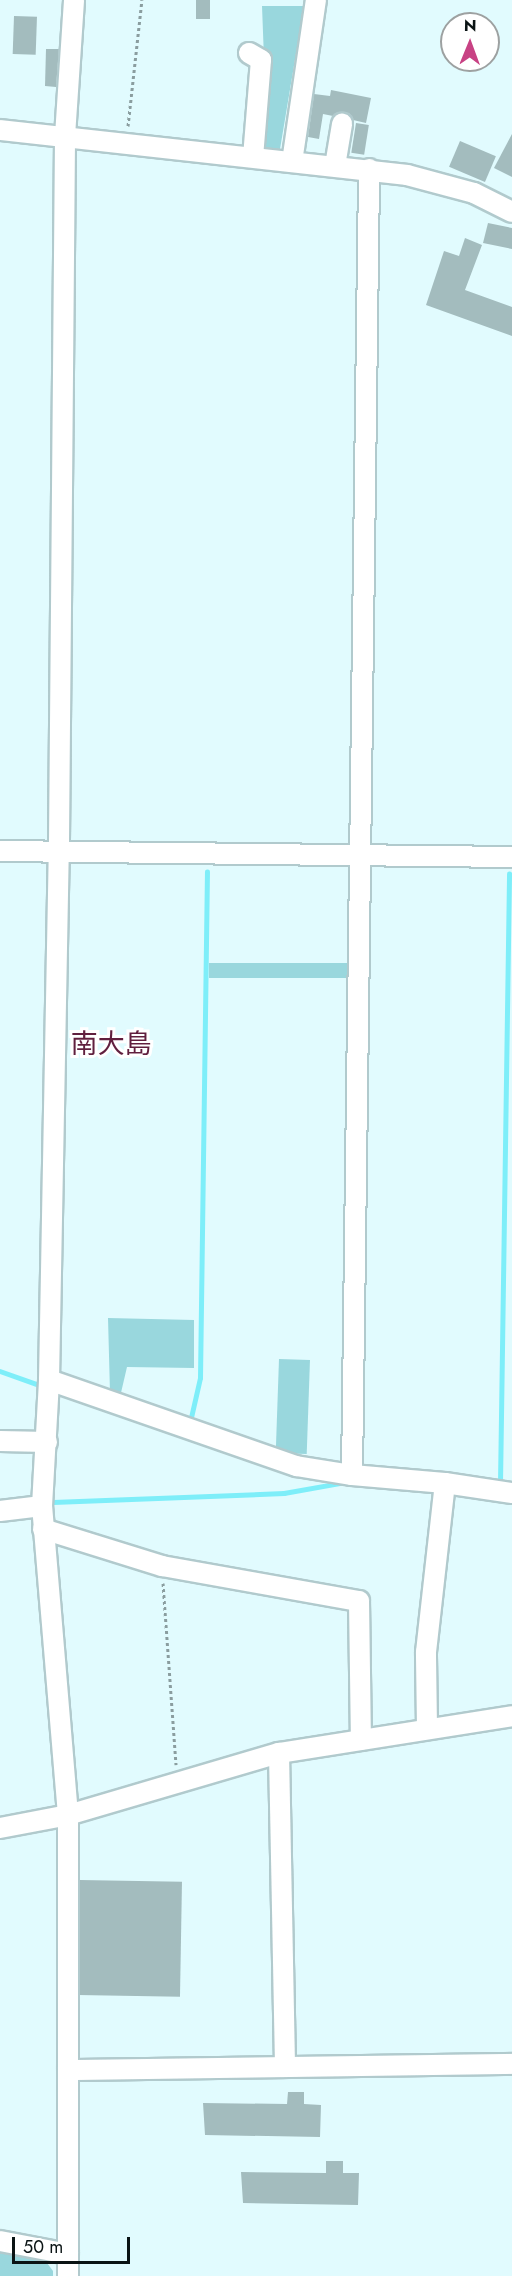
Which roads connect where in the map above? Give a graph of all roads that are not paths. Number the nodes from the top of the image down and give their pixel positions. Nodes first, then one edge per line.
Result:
1 (74, 0) edge
2 (316, 0) edge
3 (249, 53) dead end
4 (342, 124) dead end
5 (0, 130) edge
6 (65, 136) junction
7 (253, 157) junction
8 (292, 162) junction
9 (335, 166) junction
10 (369, 169) junction
11 (512, 212) edge
12 (0, 851) edge
13 (58, 852) junction
14 (361, 855) junction
15 (512, 857) edge
16 (49, 1380) junction
17 (0, 1441) edge
18 (47, 1442) junction
19 (352, 1475) junction
20 (445, 1483) junction
21 (512, 1493) edge
22 (42, 1506) junction
23 (0, 1511) edge
24 (43, 1529) junction
25 (512, 1716) edge
26 (427, 1728) junction
27 (361, 1740) junction
28 (279, 1753) junction
29 (68, 1815) junction
30 (0, 1828) edge
31 (512, 2064) edge
32 (285, 2067) junction
33 (68, 2070) junction
34 (0, 2241) edge
35 (68, 2254) junction
36 (68, 2276) edge

1 - 6 street
2 - 8 street
3 - 7 street
4 - 9 street
5 - 6 street
6 - 7 street
6 - 13 street
7 - 8 street
8 - 9 street
9 - 10 street
10 - 11 street
10 - 14 street
12 - 13 street
13 - 14 street
13 - 16 street
14 - 15 street
14 - 19 street
16 - 18 street
16 - 19 street
17 - 18 street
18 - 22 street
19 - 20 street
20 - 21 street
20 - 26 street
22 - 23 street
22 - 24 street
24 - 27 street
24 - 29 street
25 - 26 street
26 - 27 street
27 - 28 street
28 - 29 street
28 - 32 street
29 - 30 street
29 - 33 street
31 - 32 street
32 - 33 street
33 - 35 street
34 - 35 street
35 - 36 street

